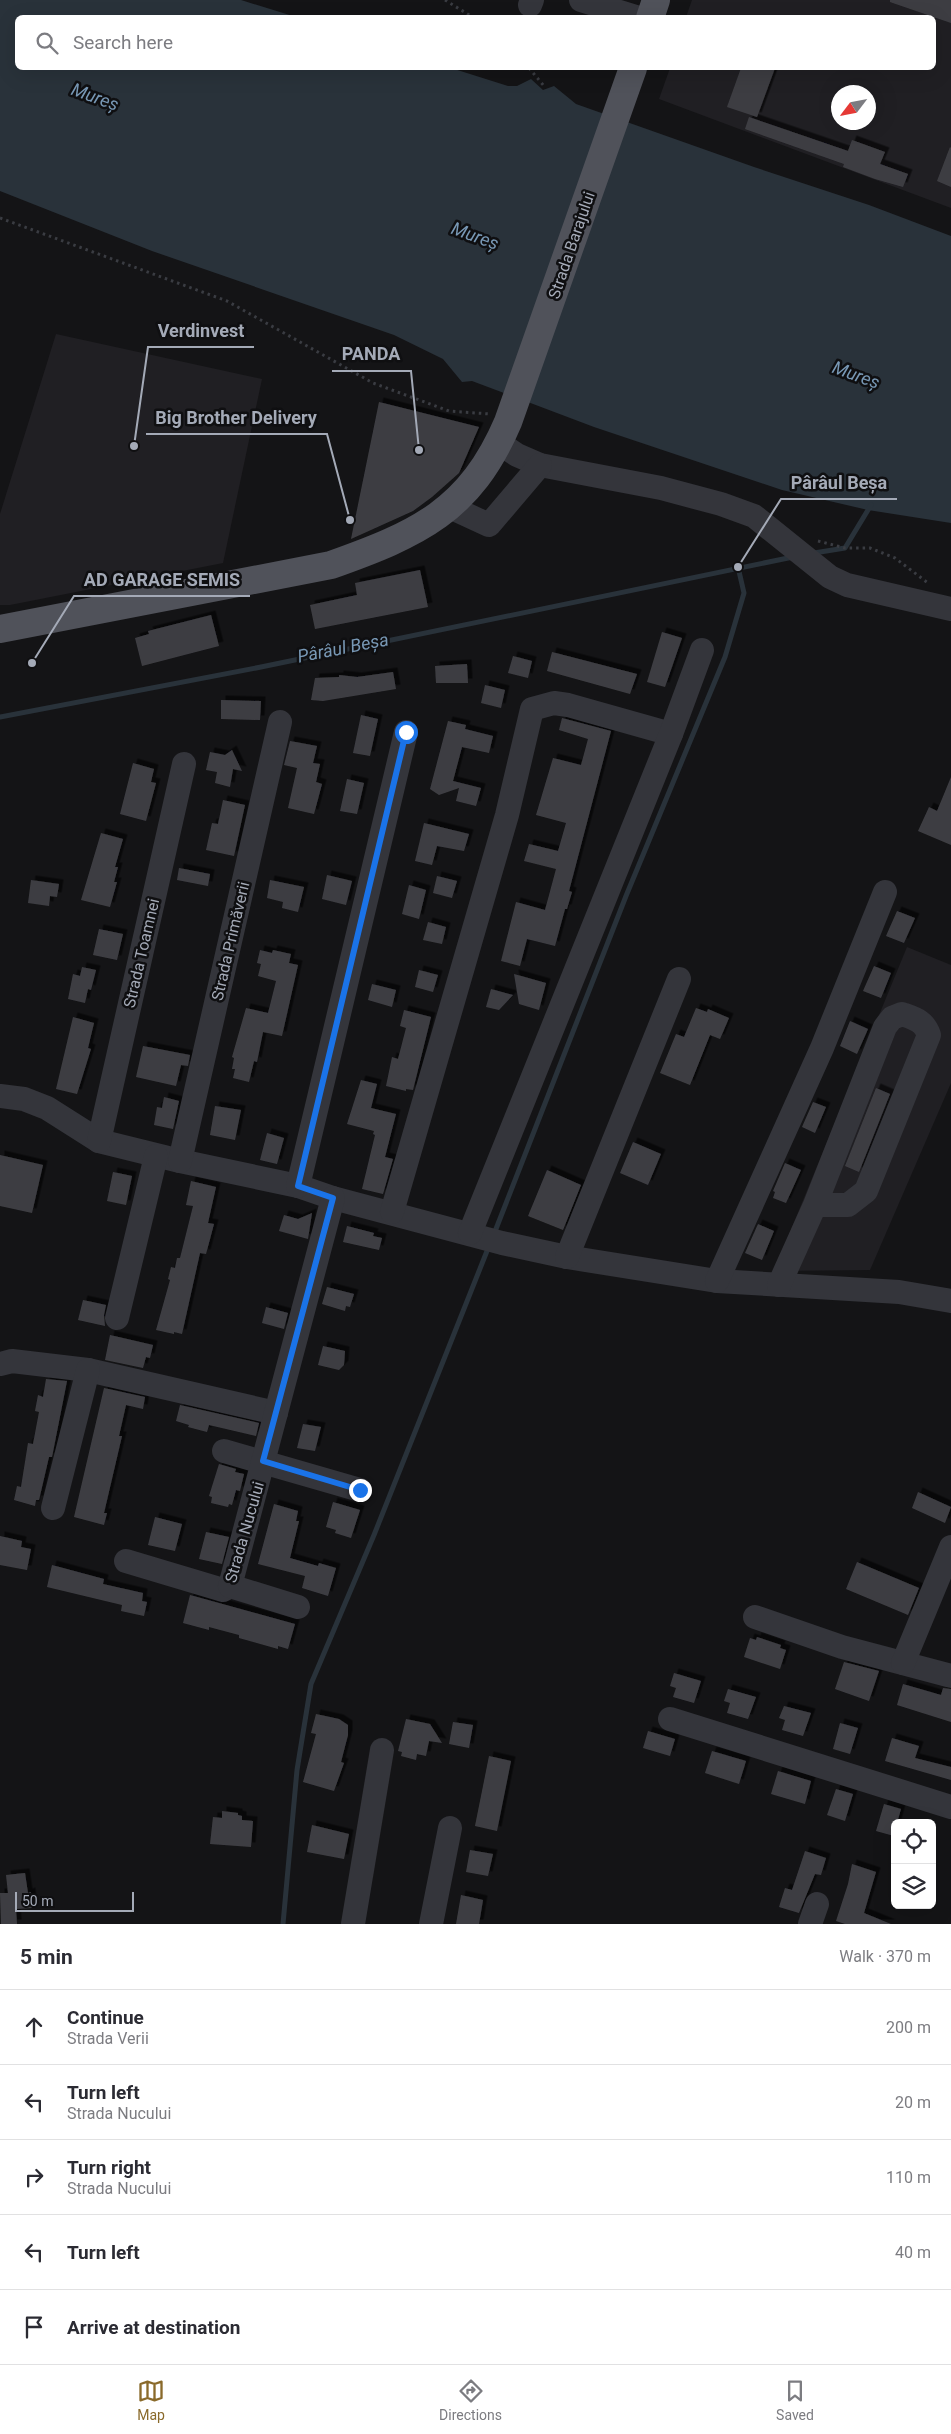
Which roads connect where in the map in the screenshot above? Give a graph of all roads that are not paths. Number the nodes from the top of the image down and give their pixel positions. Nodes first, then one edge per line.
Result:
1 (581, 0) edge
2 (656, 0) edge
3 (628, 15) edge
4 (651, 15) edge
5 (632, 70) edge
6 (504, 432) junction
7 (540, 465) junction
8 (450, 507) junction
9 (950, 608) edge
10 (0, 629) edge
11 (702, 650) dead end
12 (280, 722) dead end
13 (406, 732) dead end
14 (671, 734) junction
15 (184, 764) dead end
16 (885, 892) dead end
17 (679, 979) dead end
18 (0, 1096) edge
19 (98, 1141) junction
20 (156, 1156) junction
21 (180, 1161) junction
22 (298, 1186) junction
23 (333, 1198) junction
24 (815, 1205) junction
25 (392, 1212) junction
26 (484, 1238) junction
27 (567, 1257) junction
28 (717, 1281) junction
29 (779, 1285) junction
30 (951, 1301) edge
31 (117, 1318) dead end
32 (0, 1364) edge
33 (88, 1370) junction
34 (276, 1413) junction
35 (224, 1451) dead end
36 (263, 1461) junction
37 (360, 1490) dead end
38 (53, 1508) dead end
39 (951, 1548) edge
40 (126, 1561) dead end
41 (230, 1586) junction
42 (298, 1607) dead end
43 (755, 1618) dead end
44 (903, 1663) junction
45 (951, 1676) edge
46 (670, 1719) dead end
47 (382, 1750) dead end
48 (951, 1807) edge
49 (450, 1828) dead end
50 (353, 1924) edge
51 (431, 1924) edge

1 - 3 street
2 - 4 main road
5 - 6 main road, Strada Barajului
6 - 7 street
6 - 8 main road, Strada Barajului
7 - 8 street
7 - 9 street
8 - 10 main road, Strada Barajului
11 - 14 street
12 - 21 street, Strada Primăverii
13 - 22 street
14 - 25 street
14 - 26 street
15 - 19 street, Strada Toamnei
16 - 28 street
17 - 27 street
18 - 19 street
19 - 20 street
20 - 21 street
20 - 31 street
21 - 22 street
22 - 23 street
23 - 25 street
23 - 34 street, Strada Nucului
24 - 24 street
24 - 29 street
25 - 26 street
26 - 27 street
27 - 28 street
28 - 29 street
29 - 30 street
32 - 33 street
33 - 34 street
33 - 38 street
34 - 36 street, Strada Nucului
35 - 36 street
36 - 37 street
36 - 41 street, Strada Nucului
39 - 44 street
40 - 41 street, Strada Nucului
41 - 42 street
43 - 44 street
44 - 45 street
46 - 48 street
47 - 50 street
49 - 51 street

